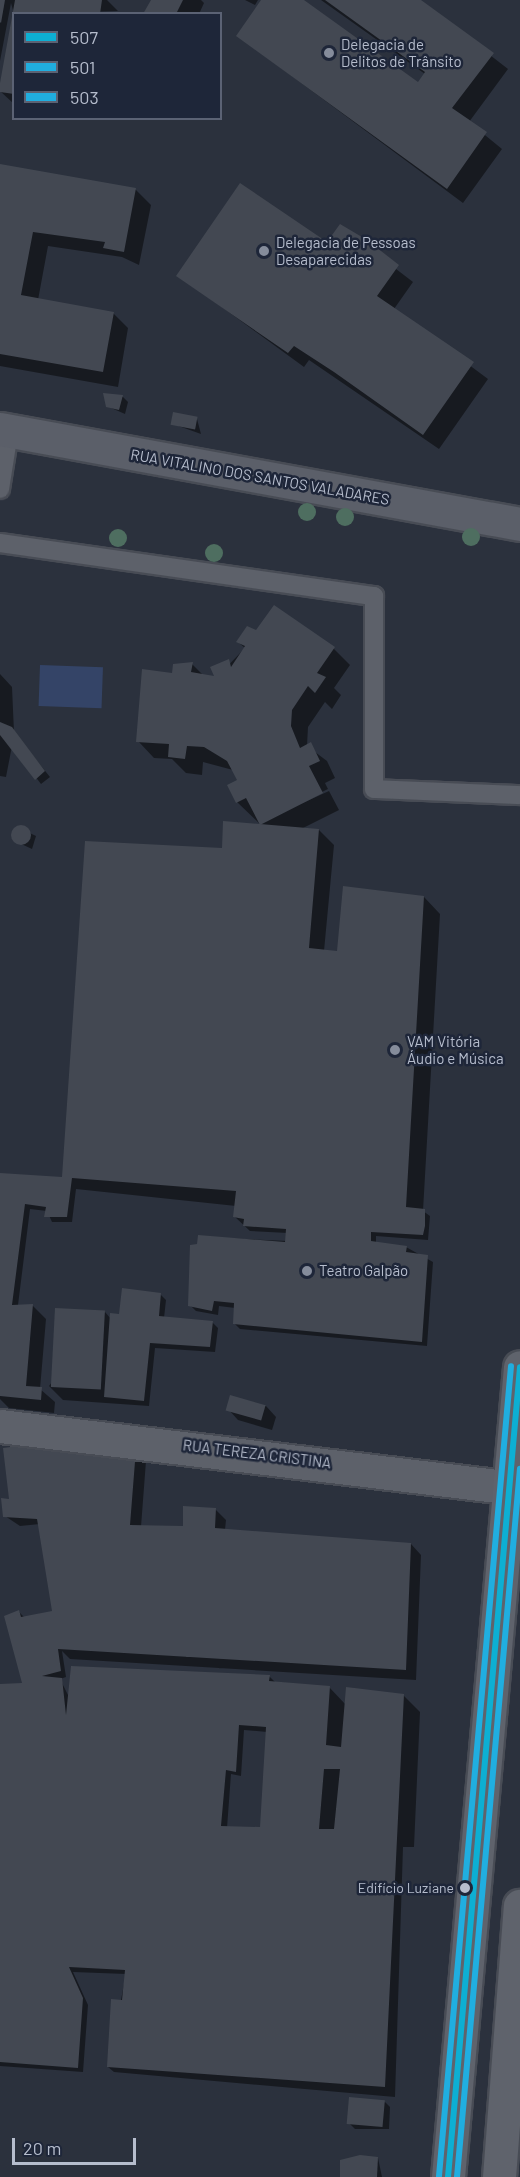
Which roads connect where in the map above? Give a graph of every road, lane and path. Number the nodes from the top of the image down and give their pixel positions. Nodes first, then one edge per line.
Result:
1 (4, 431) edge
2 (0, 489) edge
3 (520, 524) edge
4 (0, 543) edge
5 (520, 795) edge
6 (520, 1367) edge
7 (0, 1426) edge
8 (513, 1488) junction
9 (520, 1906) edge
10 (448, 2177) edge
11 (499, 2177) edge

1 - 2 lane
1 - 3 street, RUA VITALINO DOS SANTOS VALADARES
4 - 5 lane
6 - 8 main road
7 - 8 street, RUA TEREZA CRISTINA
8 - 10 main road
9 - 11 main road

